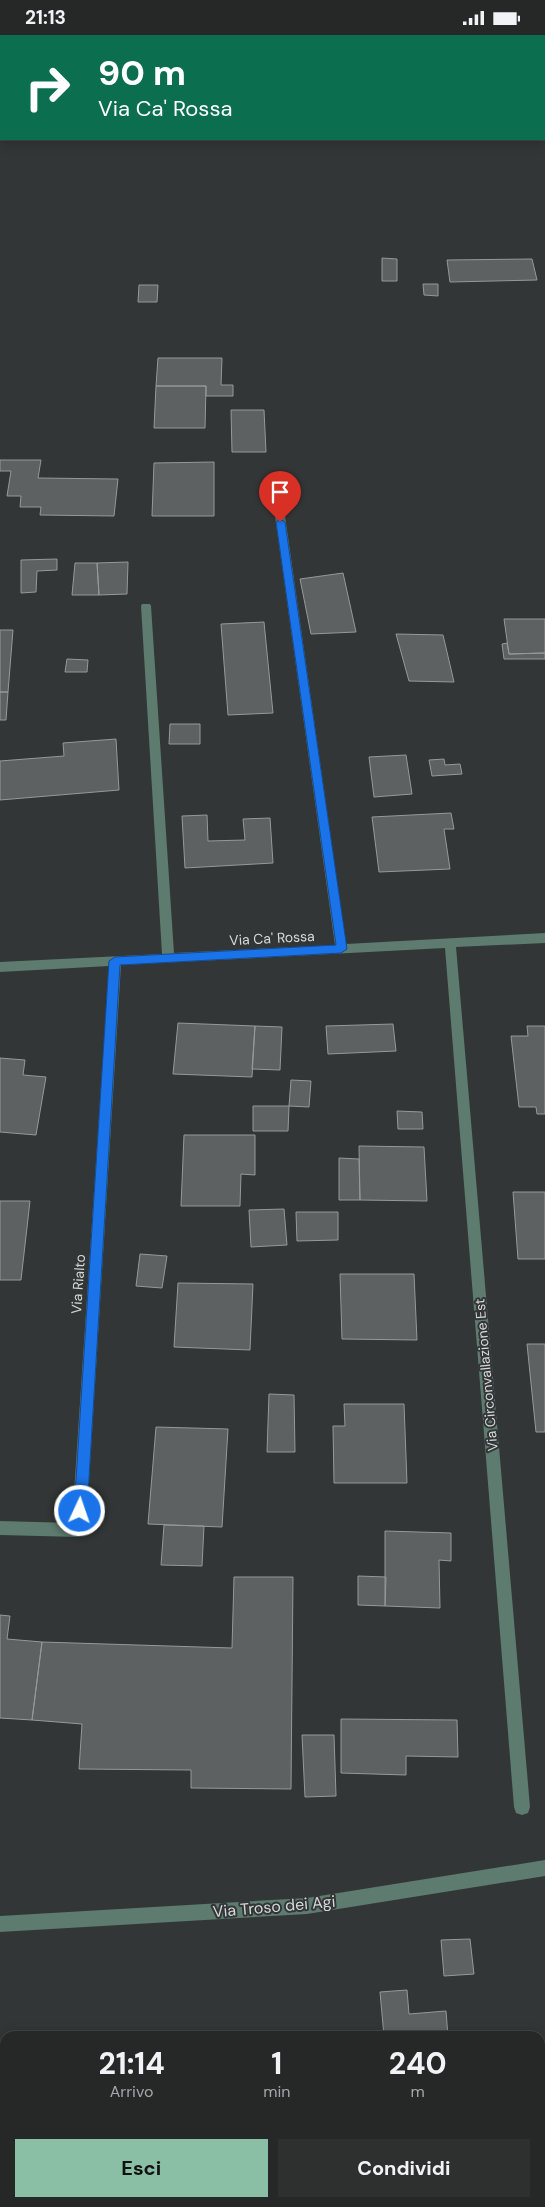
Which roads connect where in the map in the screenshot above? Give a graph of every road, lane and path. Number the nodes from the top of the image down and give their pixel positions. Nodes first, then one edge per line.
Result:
1 (278, 502) dead end
2 (146, 605) dead end
3 (545, 938) edge
4 (450, 943) junction
5 (341, 949) junction
6 (168, 958) junction
7 (115, 961) junction
8 (0, 967) edge
9 (0, 1529) edge
10 (522, 1807) dead end
11 (545, 1868) edge
12 (0, 1924) edge

1 - 5 street
2 - 6 street
3 - 4 street, Via Ca' Rossa
4 - 5 street, Via Ca' Rossa
4 - 10 street, Via Circonvallazione Est
5 - 6 street, Via Ca' Rossa
6 - 7 street, Via Ca' Rossa
7 - 8 street, Via Ca' Rossa
7 - 9 street, Via Rialto
11 - 12 street, Via Troso dei Agi

